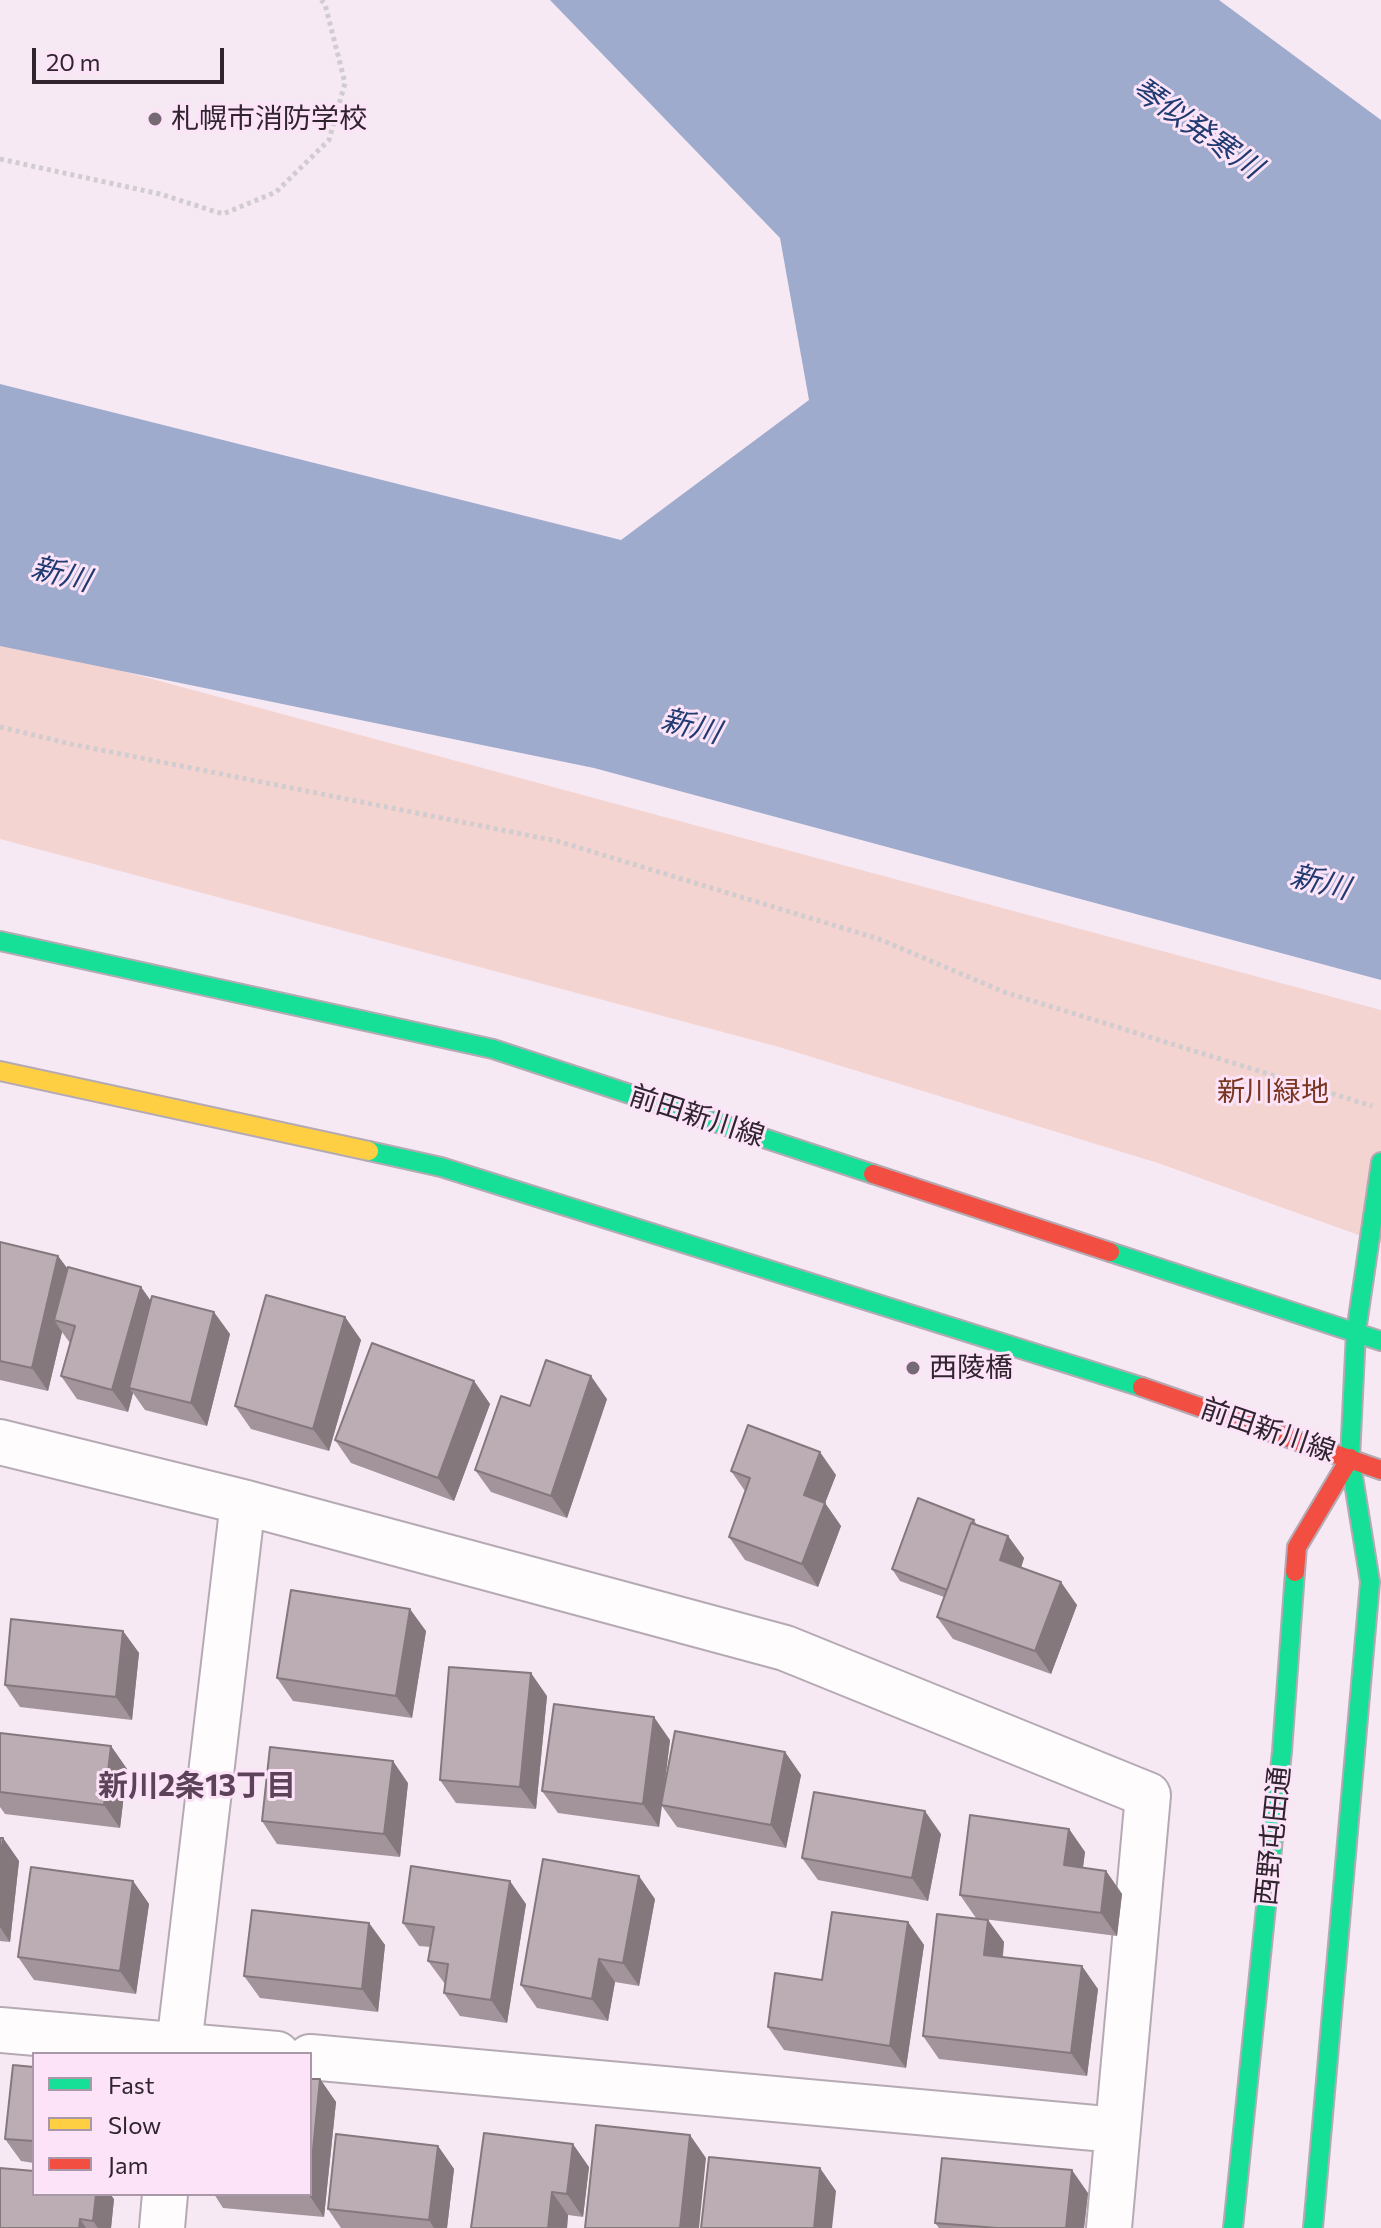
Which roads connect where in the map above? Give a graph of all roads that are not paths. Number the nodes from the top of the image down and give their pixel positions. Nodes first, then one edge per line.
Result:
1 (0, 941) edge
2 (0, 1071) edge
3 (1381, 1162) edge
4 (1356, 1332) junction
5 (1381, 1341) edge
6 (0, 1442) edge
7 (1350, 1458) junction
8 (1381, 1470) edge
9 (243, 1502) junction
10 (0, 2030) edge
11 (179, 2050) edge
12 (228, 2052) edge
13 (312, 2057) edge
14 (1117, 2130) junction
15 (165, 2196) edge
16 (162, 2228) edge
17 (1109, 2228) edge
18 (1233, 2228) edge
19 (1313, 2228) edge

1 - 4 main road, 前田新川線
2 - 7 main road, 前田新川線
3 - 4 main road, 西野屯田通
4 - 5 main road, 前田新川線
4 - 7 main road, 西野屯田通
6 - 9 street
7 - 8 main road, 前田新川線
7 - 18 main road, 西野屯田通
7 - 19 main road, 西野屯田通
9 - 11 street
9 - 14 street
10 - 11 street
11 - 12 street
13 - 14 street
14 - 17 street
15 - 16 street

